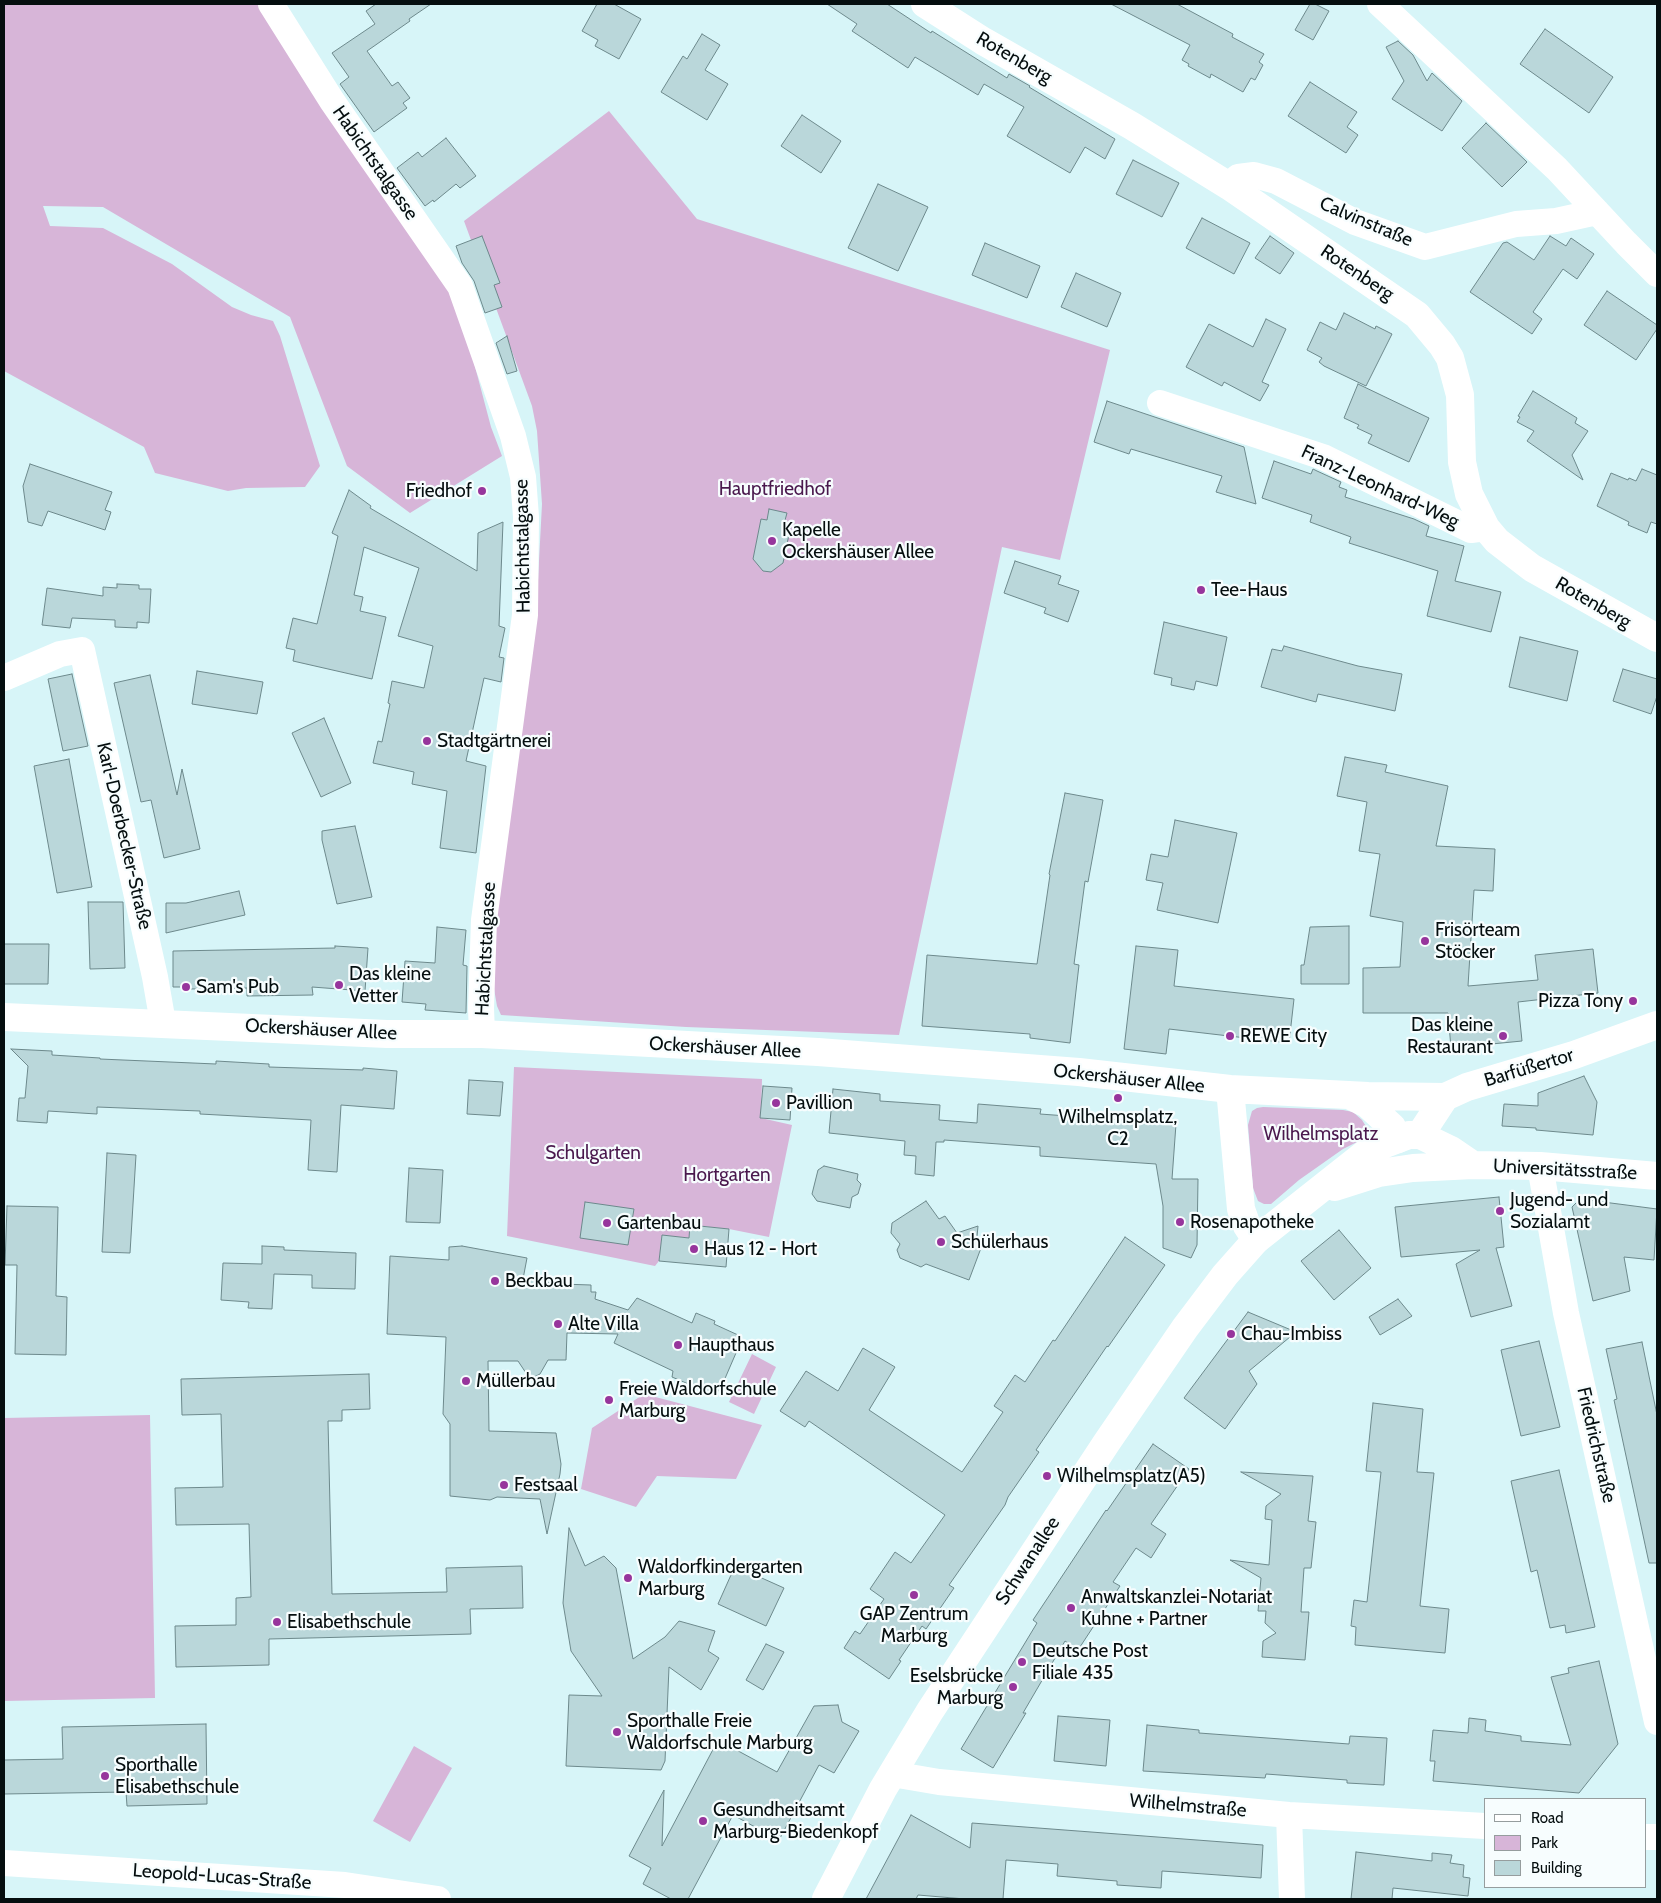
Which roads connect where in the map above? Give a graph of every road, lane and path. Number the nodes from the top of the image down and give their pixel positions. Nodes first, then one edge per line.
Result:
1 (271, 4) edge
2 (925, 4) edge
3 (1380, 4) edge
4 (1229, 186) junction
5 (1597, 212) junction
6 (1657, 274) edge
7 (1160, 403) dead end
8 (1486, 528) junction
9 (1657, 638) edge
10 (4, 678) edge
11 (4, 1017) edge
12 (163, 1023) junction
13 (1657, 1025) edge
14 (482, 1034) junction
15 (1230, 1089) junction
16 (1349, 1095) junction
17 (1445, 1097) junction
18 (1409, 1137) junction
19 (1473, 1165) junction
20 (1540, 1166) junction
21 (1657, 1176) edge
22 (1312, 1196) junction
23 (1256, 1240) junction
24 (1657, 1722) edge
25 (892, 1774) junction
26 (1289, 1815) junction
27 (1484, 1826) edge
28 (4, 1863) edge
29 (438, 1899) edge
30 (826, 1899) edge
31 (1292, 1899) edge

1 - 14 street, Habichtstalgasse
2 - 4 street, Rotenberg
3 - 5 street
4 - 5 street, Calvinstraße
4 - 8 street, Rotenberg
5 - 6 street
7 - 8 street, Franz-Leonhard-Weg
8 - 9 street, Rotenberg
10 - 12 street, Karl-Doerbecker-Straße
11 - 12 street, Ockershäuser Allee
12 - 14 street, Ockershäuser Allee
13 - 17 street, Barfüßertor
14 - 15 street, Ockershäuser Allee
15 - 16 street, Ockershäuser Allee
15 - 23 street
16 - 17 street, Ockershäuser Allee
16 - 18 street
17 - 18 street
18 - 19 street, Universitätsstraße
18 - 22 street
19 - 20 street, Universitätsstraße
19 - 22 street, Universitätsstraße
20 - 21 street, Universitätsstraße
20 - 24 street, Friedrichstraße
22 - 23 street
23 - 25 street, Schwanallee
25 - 26 street, Wilhelmstraße
25 - 30 street, Schwanallee
26 - 27 street, Wilhelmstraße
26 - 31 street
28 - 29 street, Leopold-Lucas-Straße

